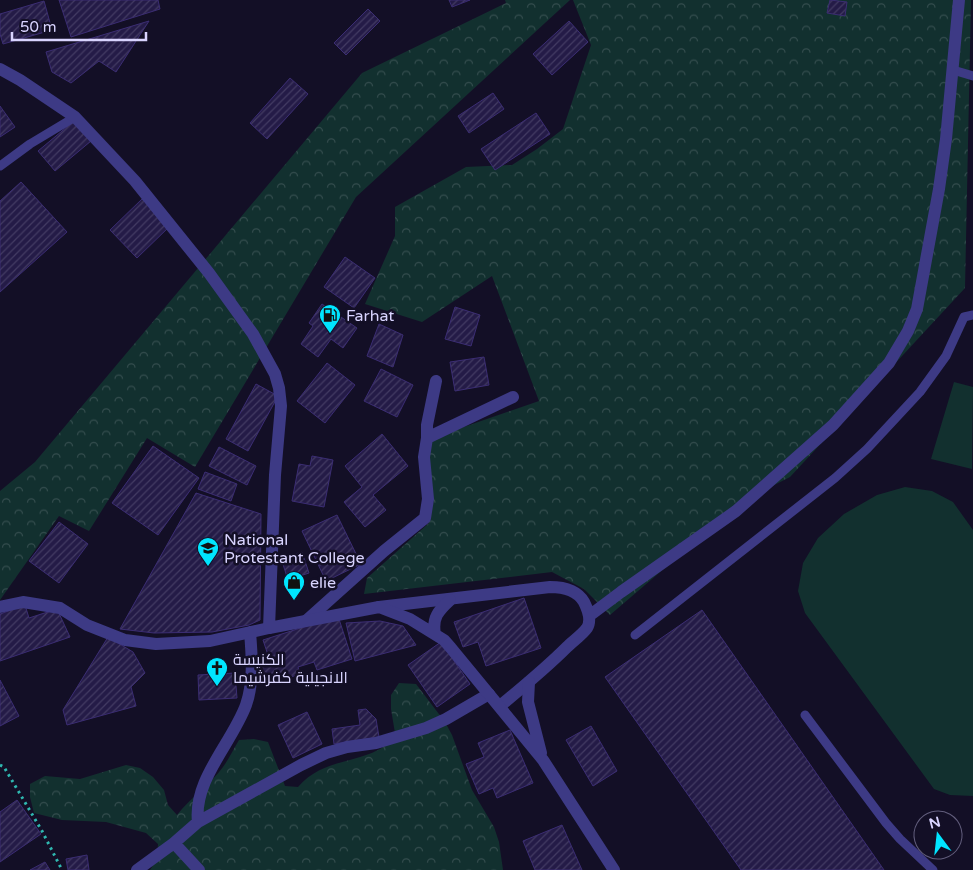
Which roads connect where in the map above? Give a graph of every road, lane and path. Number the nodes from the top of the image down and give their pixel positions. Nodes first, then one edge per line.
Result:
1 (959, 0) edge
2 (0, 69) edge
3 (953, 70) junction
4 (973, 76) edge
5 (76, 117) junction
6 (0, 166) edge
7 (973, 315) edge
8 (436, 381) dead end
9 (513, 397) dead end
10 (427, 438) junction
11 (450, 600) junction
12 (0, 607) edge
13 (379, 607) junction
14 (589, 616) junction
15 (306, 620) junction
16 (269, 628) junction
17 (250, 632) junction
18 (435, 634) junction
19 (635, 634) dead end
20 (529, 682) junction
21 (489, 694) junction
22 (500, 706) junction
23 (805, 715) dead end
24 (543, 760) junction
25 (0, 765) edge
26 (198, 822) junction
27 (174, 844) junction
28 (62, 870) edge
29 (136, 870) edge
30 (199, 870) edge
31 (614, 870) edge
32 (933, 870) edge

1 - 3 street
2 - 5 street
3 - 4 lane
3 - 14 street
5 - 6 lane
5 - 16 street
7 - 19 lane
8 - 10 street
9 - 10 street
10 - 15 street
11 - 13 street
11 - 14 street
11 - 18 street
12 - 17 street
13 - 15 street
13 - 18 street
14 - 20 street
15 - 16 street
16 - 17 street
17 - 26 street
18 - 21 street
20 - 22 street
20 - 24 street
21 - 22 street
21 - 26 street
22 - 24 street
23 - 32 lane
24 - 31 street
25 - 28 path
26 - 27 street
27 - 29 street
27 - 30 street

